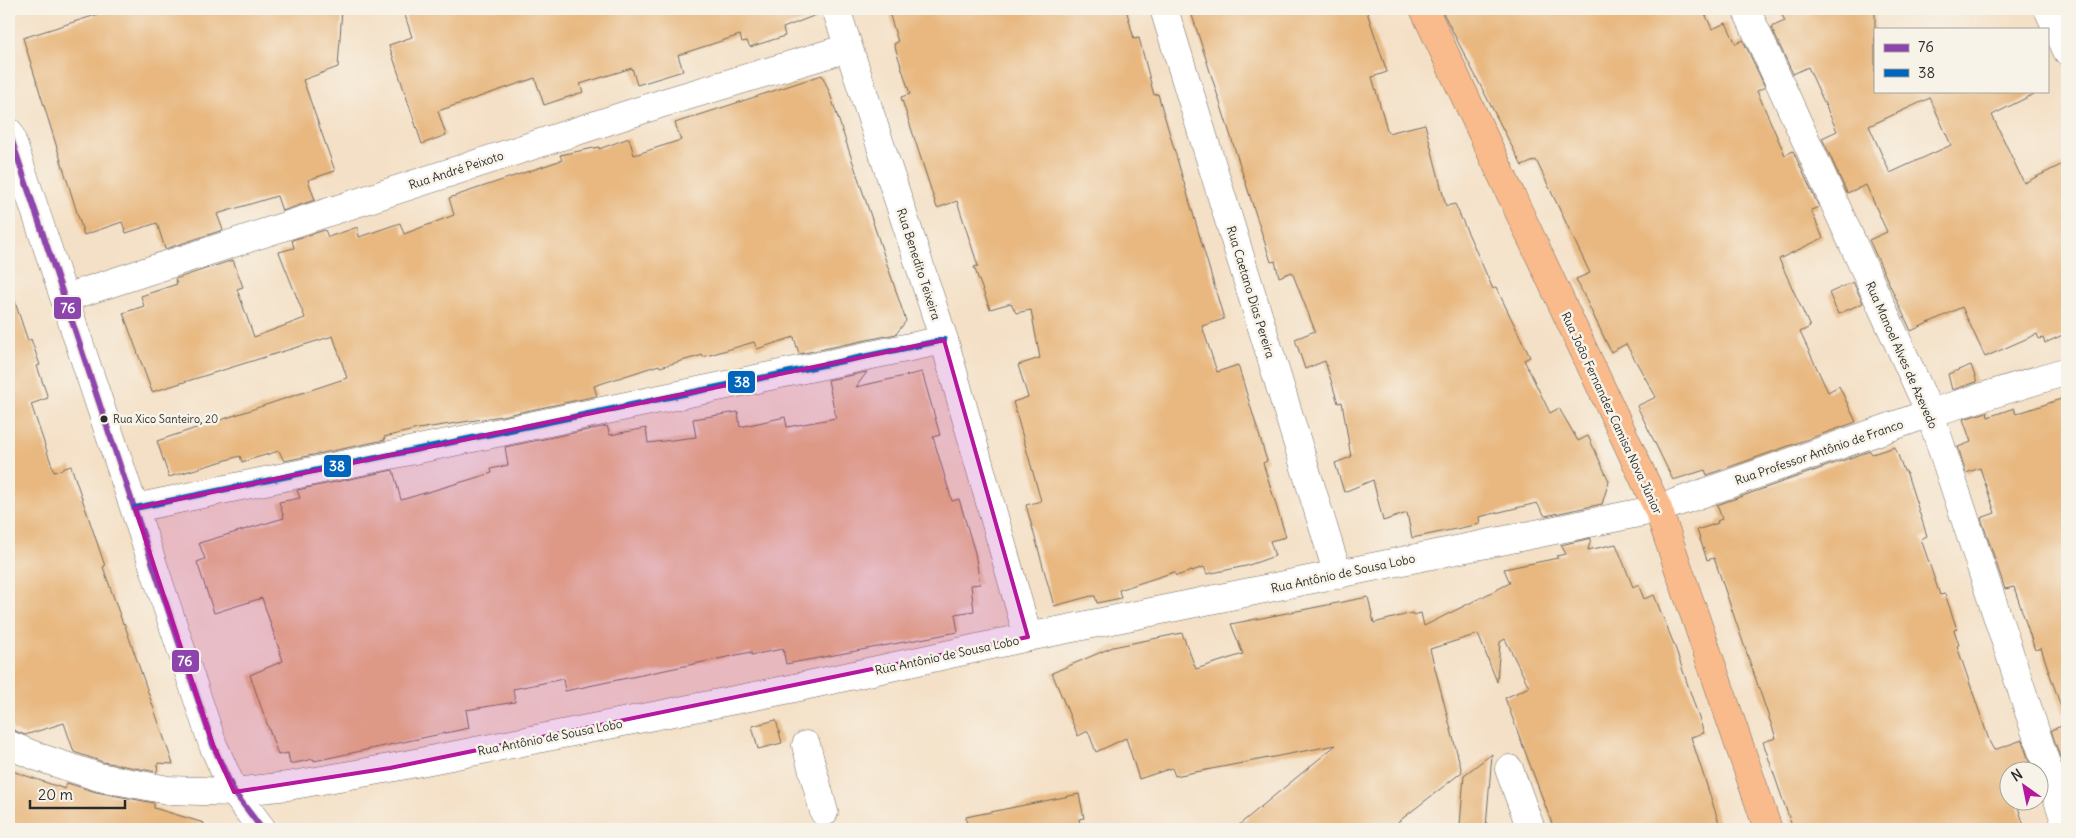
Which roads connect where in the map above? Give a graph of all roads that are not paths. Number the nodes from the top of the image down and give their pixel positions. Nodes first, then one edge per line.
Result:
1 (836, 9) edge
2 (1164, 9) edge
3 (1424, 9) edge
4 (1746, 9) edge
5 (2048, 9) edge
6 (848, 48) junction
7 (2067, 51) edge
8 (9, 132) edge
9 (66, 298) junction
10 (944, 340) junction
11 (2067, 371) edge
12 (1930, 413) junction
13 (135, 508) junction
14 (1658, 509) junction
15 (1338, 575) junction
16 (1028, 638) junction
17 (9, 745) edge
18 (806, 745) dead end
19 (1509, 769) dead end
20 (234, 792) junction
21 (824, 812) dead end
22 (2067, 827) edge
23 (262, 829) edge
24 (1531, 829) edge
25 (1768, 829) edge

1 - 6 street, Rua Benedito Teixeira
2 - 15 street, Rua Caetano Dias Pereira
3 - 14 main road, Rua João Fernandez Camisa Nova Júnior
4 - 12 street, Rua Manoel Alves de Azevedo
5 - 7 street
6 - 9 street, Rua André Peixoto
6 - 10 street, Rua Benedito Teixeira
8 - 9 street
9 - 13 street
10 - 13 street
10 - 16 street, Rua Benedito Teixeira
11 - 12 street, Rua Professor Antônio de Franco
12 - 14 street, Rua Professor Antônio de Franco
12 - 22 street, Rua Manoel Alves de Azevedo
13 - 20 street
14 - 15 street, Rua Antônio de Sousa Lobo
14 - 25 main road, Rua João Fernandez Camisa Nova Júnior
15 - 16 street, Rua Antônio de Sousa Lobo
16 - 20 street, Rua Antônio de Sousa Lobo
17 - 20 street, Rua Antônio de Sousa Lobo
18 - 21 street
19 - 24 street
20 - 23 street

